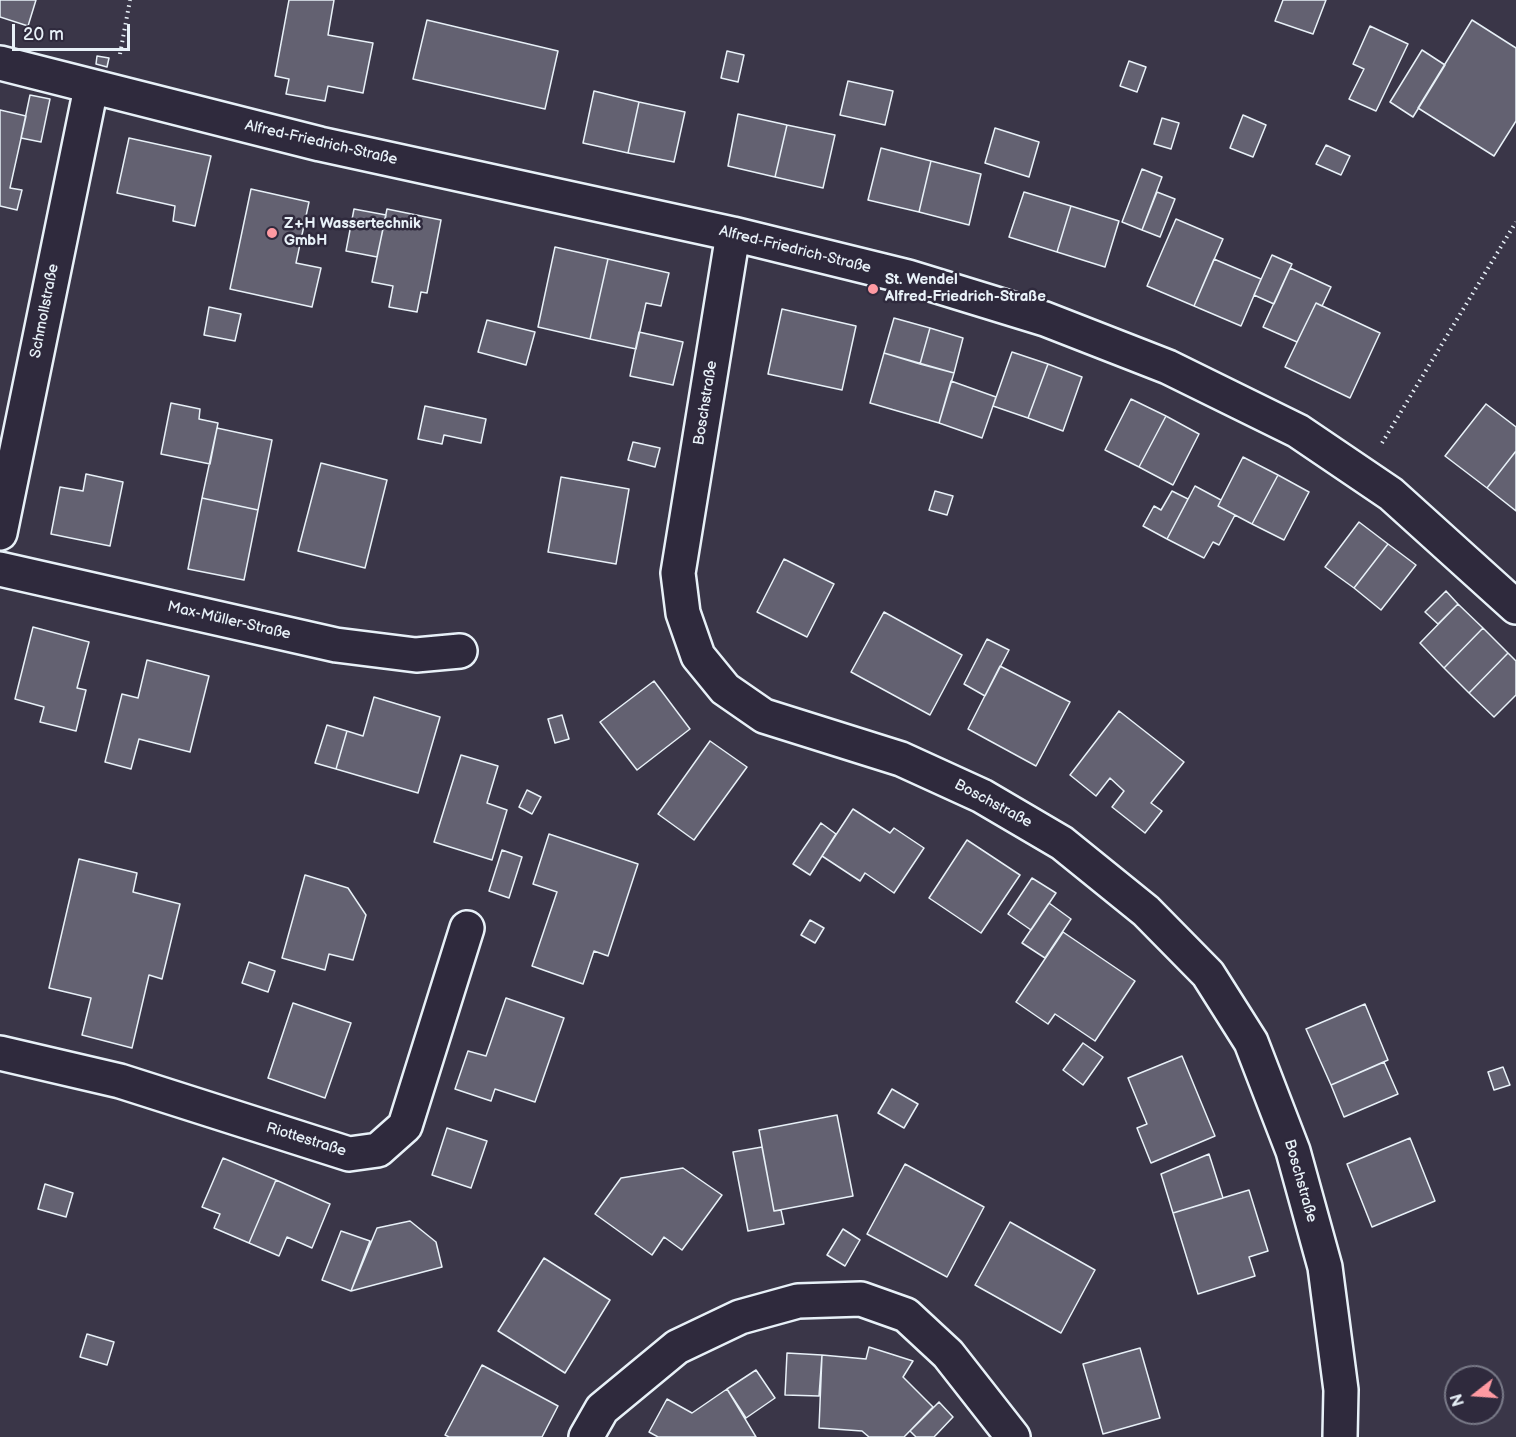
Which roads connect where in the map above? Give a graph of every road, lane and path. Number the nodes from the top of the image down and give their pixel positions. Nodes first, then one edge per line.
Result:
1 (130, 0) edge
2 (0, 63) edge
3 (102, 91) junction
4 (1516, 222) edge
5 (733, 234) junction
6 (1364, 475) junction
7 (0, 533) edge
8 (0, 569) edge
9 (1516, 607) edge
10 (460, 651) dead end
11 (467, 928) dead end
12 (0, 1053) edge
13 (586, 1437) edge
14 (1013, 1437) edge
15 (1340, 1437) edge

1 - 3 path
2 - 3 street, Alfred-Friedrich-Straße
3 - 5 street, Alfred-Friedrich-Straße
3 - 7 street, Schmollstraße
4 - 6 path
5 - 6 street, Alfred-Friedrich-Straße
5 - 15 street, Boschstraße
6 - 9 street, Alfred-Friedrich-Straße
8 - 10 street, Max-Müller-Straße
11 - 12 street, Riottestraße
13 - 14 street

